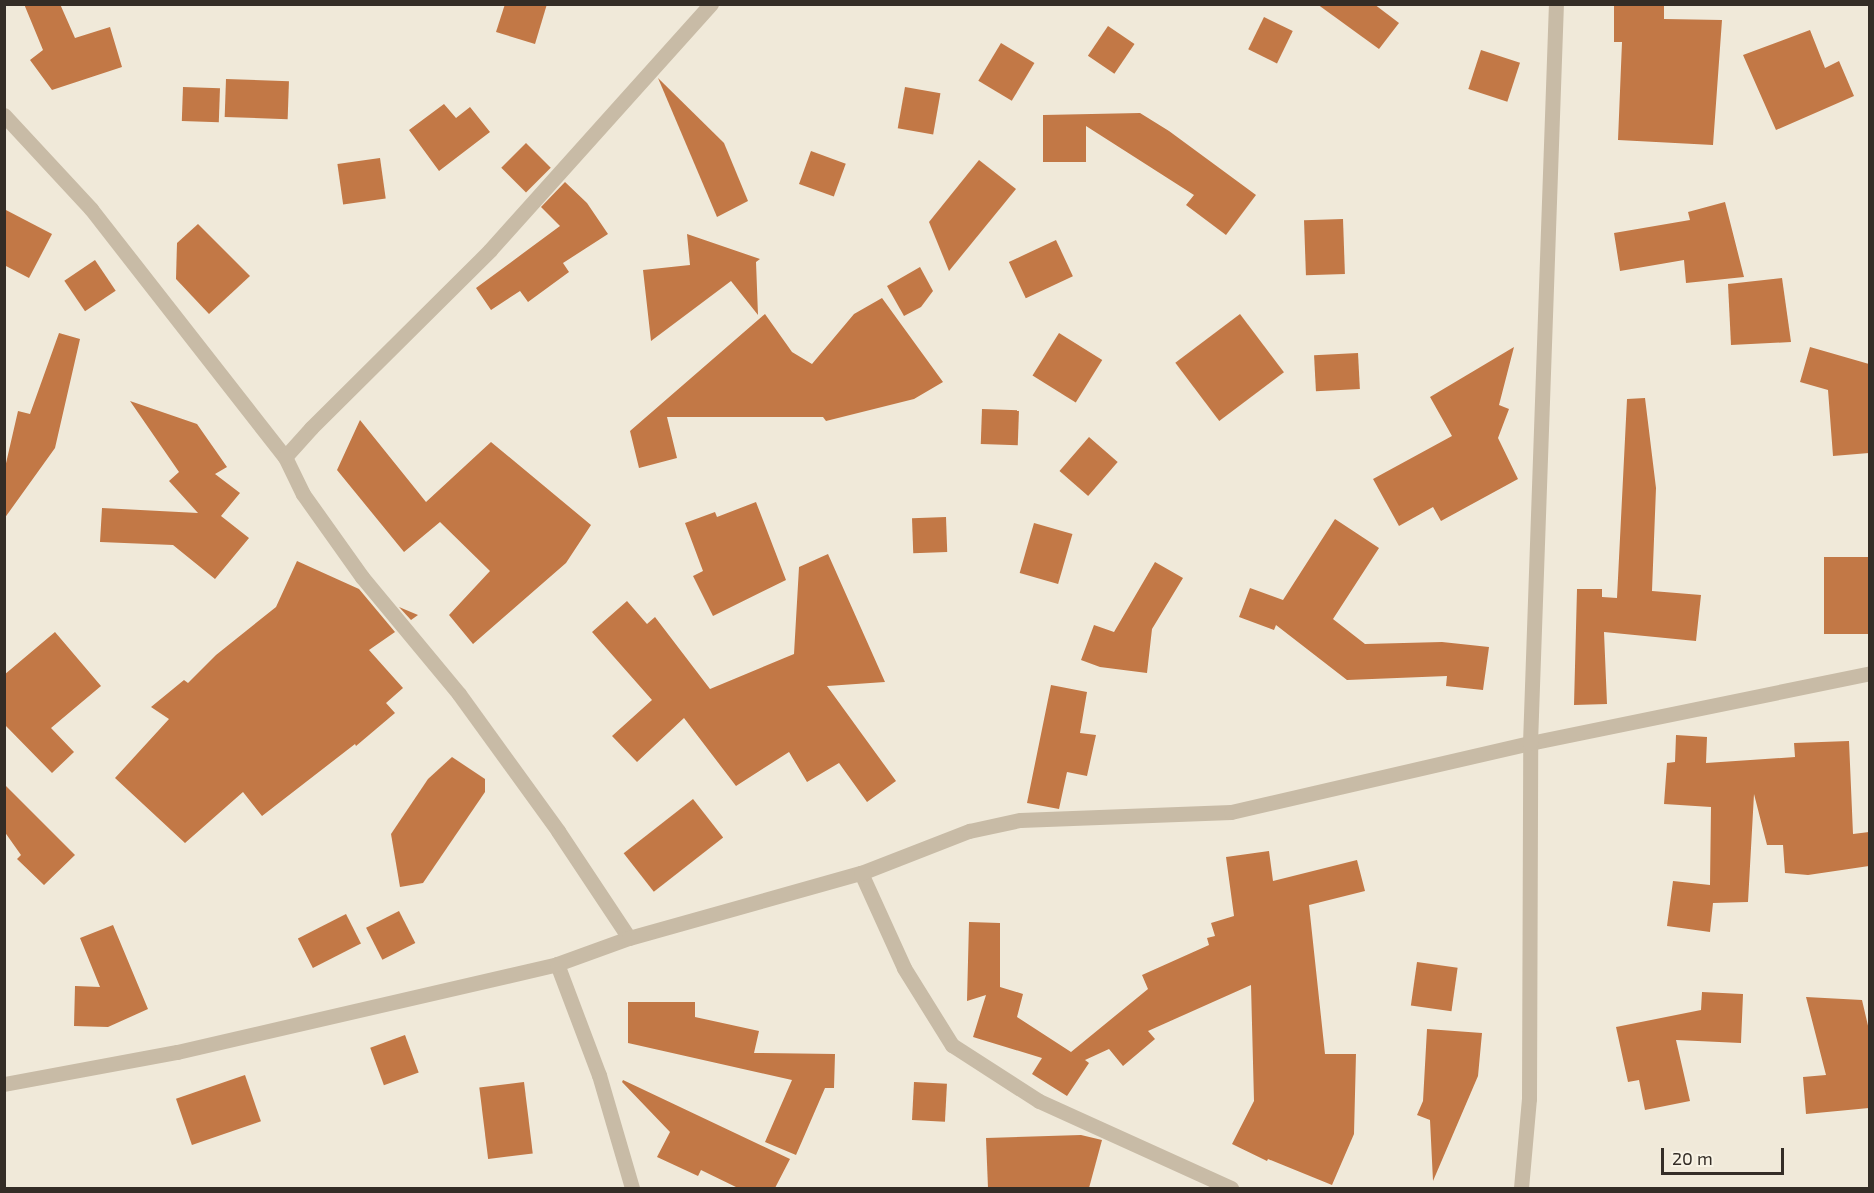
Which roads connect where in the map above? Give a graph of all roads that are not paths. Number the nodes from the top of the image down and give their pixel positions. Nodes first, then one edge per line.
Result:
1 (711, 4) edge
2 (1556, 4) edge
3 (4, 115) edge
4 (285, 457) junction
5 (1869, 673) edge
6 (1530, 743) junction
7 (861, 873) junction
8 (628, 939) junction
9 (557, 964) junction
10 (4, 1084) edge
11 (632, 1188) edge
12 (1231, 1188) edge
13 (1521, 1188) edge

1 - 4 street
2 - 6 street
3 - 4 street
4 - 8 street
5 - 6 street
6 - 7 street
6 - 13 street
7 - 8 street
7 - 12 street
8 - 9 street
9 - 10 street
9 - 11 street

